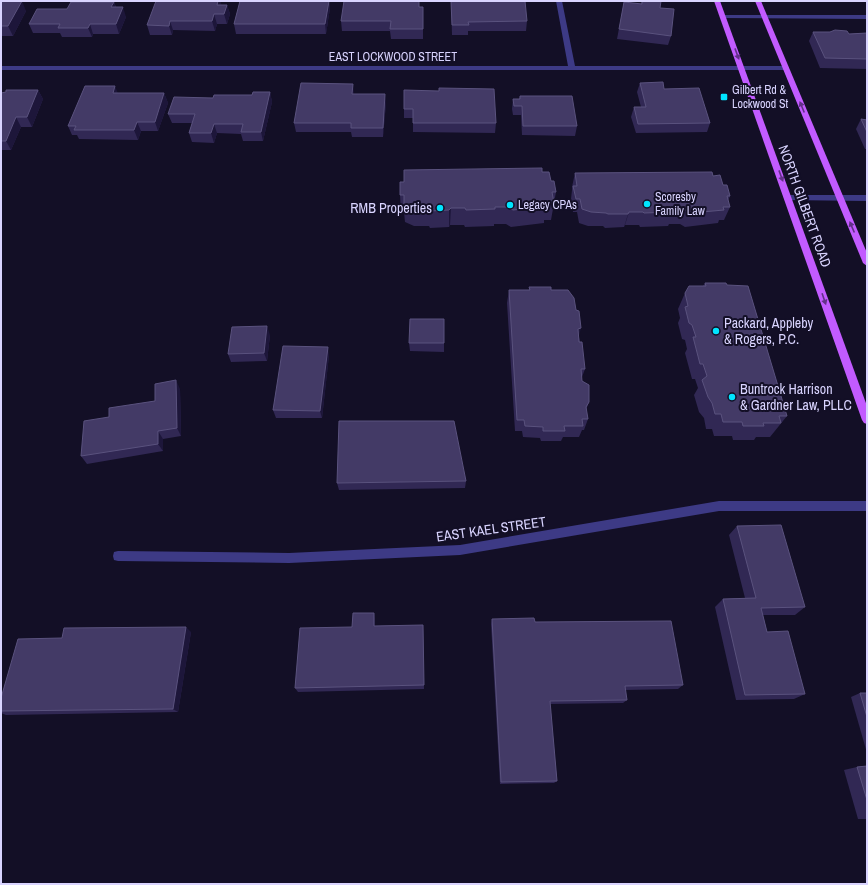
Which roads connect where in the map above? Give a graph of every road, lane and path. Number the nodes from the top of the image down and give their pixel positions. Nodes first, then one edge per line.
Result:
1 (560, 1) edge
2 (717, 1) edge
3 (758, 1) edge
4 (723, 17) junction
5 (867, 17) edge
6 (764, 18) junction
7 (572, 67) junction
8 (1, 68) edge
9 (742, 68) junction
10 (786, 68) junction
11 (788, 198) junction
12 (840, 198) junction
13 (867, 198) edge
14 (867, 263) edge
15 (867, 420) edge
16 (867, 506) edge
17 (118, 556) dead end

1 - 7 street
2 - 4 main road, NORTH GILBERT ROAD
3 - 6 main road
4 - 6 street
4 -> 9 main road, NORTH GILBERT ROAD
5 - 6 street
6 - 10 main road
7 - 8 street, EAST LOCKWOOD STREET
7 - 9 street, EAST LOCKWOOD STREET
9 - 10 street, EAST LOCKWOOD STREET
9 -> 11 main road, NORTH GILBERT ROAD
12 -> 10 main road
11 - 12 street
11 -> 15 main road, NORTH GILBERT ROAD
12 - 13 street
14 -> 12 main road
16 - 17 street, EAST KAEL STREET

